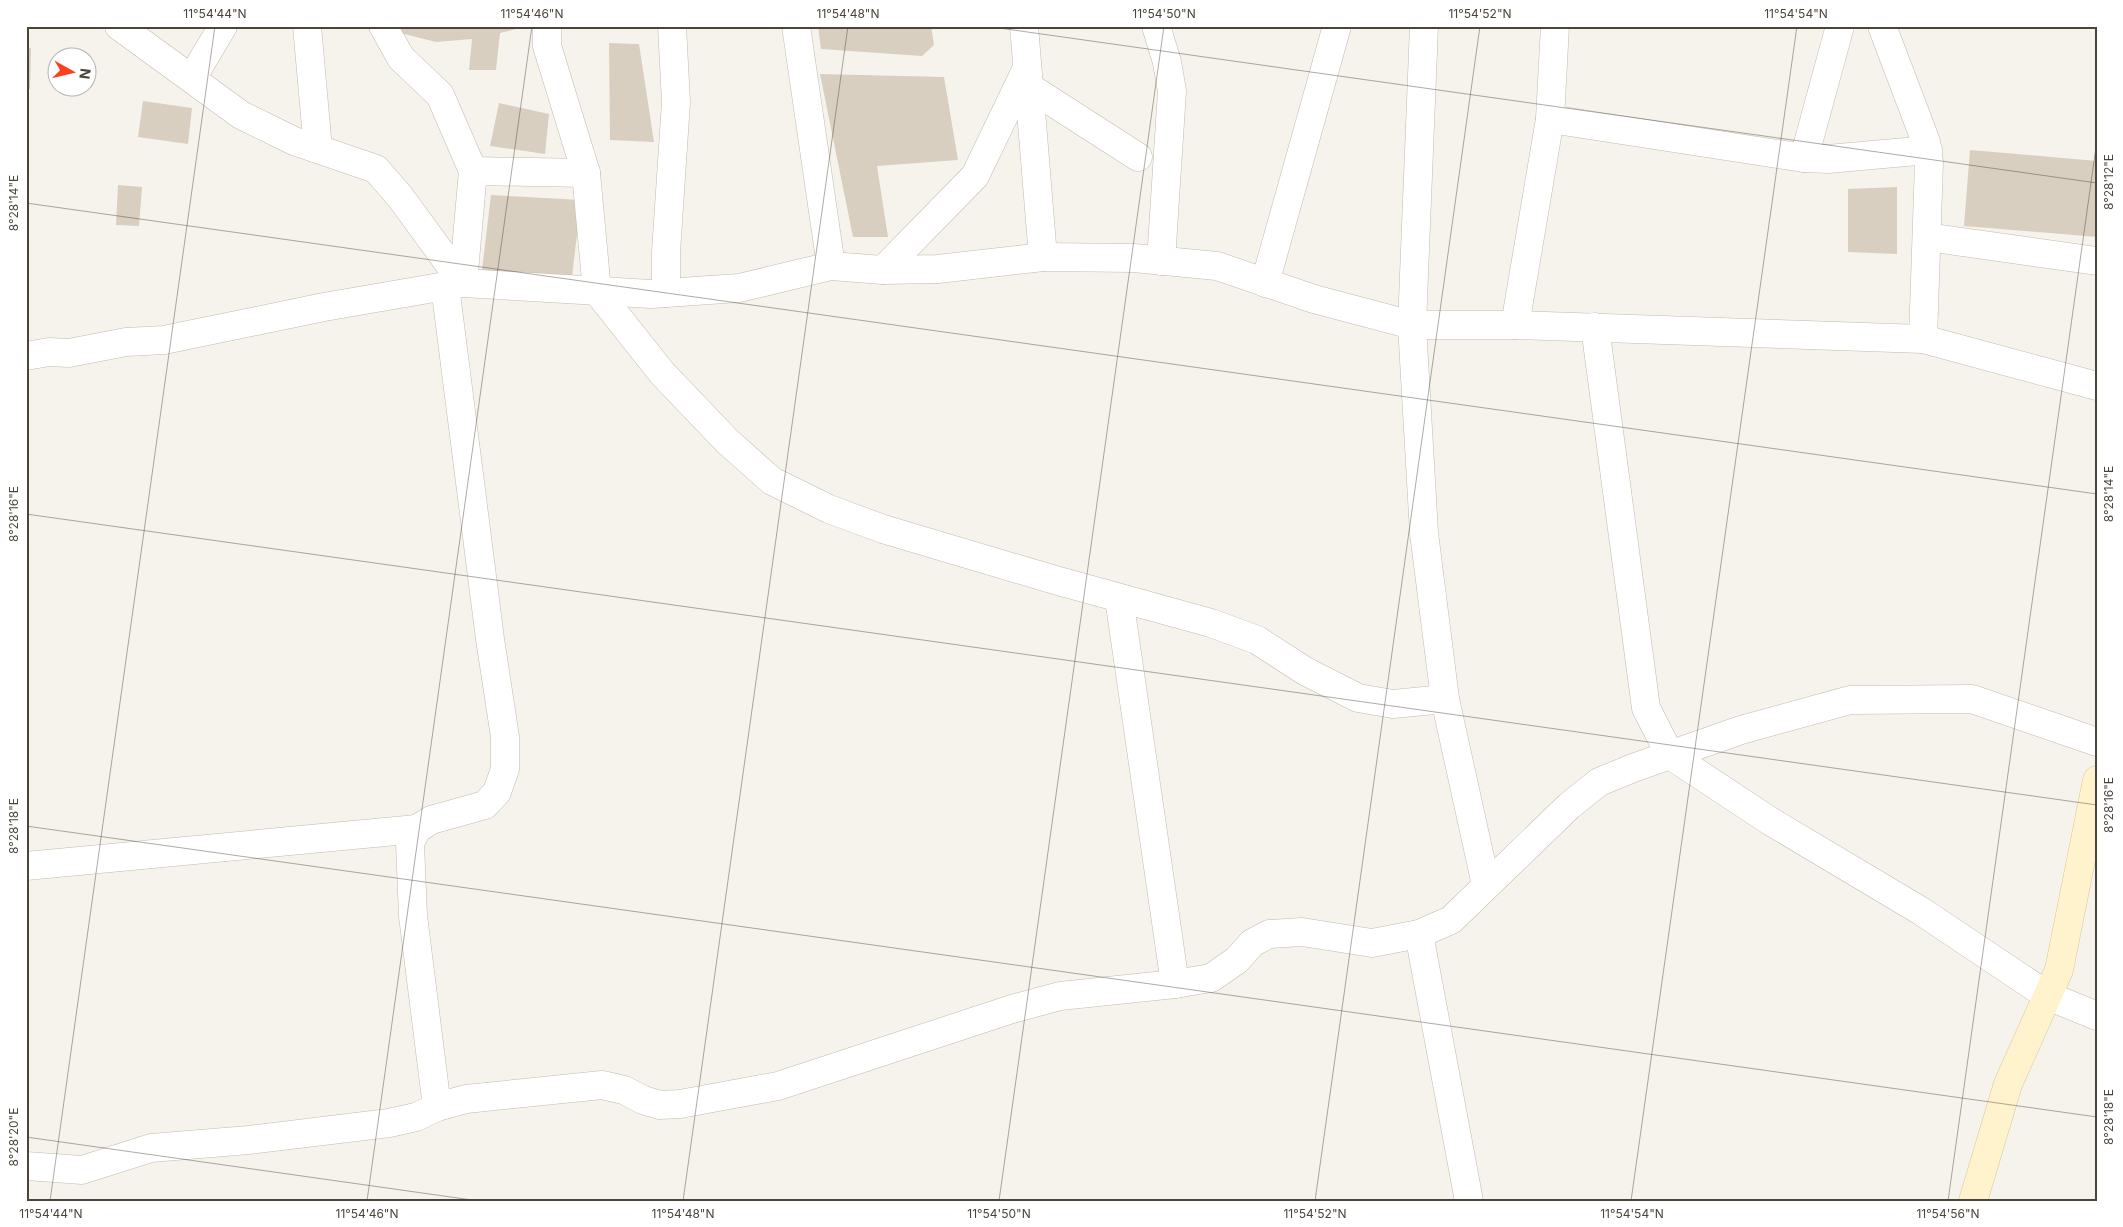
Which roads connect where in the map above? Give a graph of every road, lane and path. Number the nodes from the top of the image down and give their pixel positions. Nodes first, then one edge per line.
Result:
1 (120, 26) edge
2 (223, 26) edge
3 (307, 26) edge
4 (383, 26) edge
5 (546, 26) edge
6 (672, 26) edge
7 (796, 26) edge
8 (1024, 26) edge
9 (1156, 26) edge
10 (1337, 26) edge
11 (1424, 26) edge
12 (1555, 26) edge
13 (1840, 26) edge
14 (1882, 26) edge
15 (1028, 77) junction
16 (192, 78) junction
17 (1550, 119) junction
18 (318, 149) junction
19 (1928, 150) junction
20 (1138, 157) dead end
21 (1804, 158) junction
22 (473, 171) junction
23 (586, 173) junction
24 (1927, 237) junction
25 (1043, 257) junction
26 (1161, 261) junction
27 (2097, 261) edge
28 (830, 266) junction
29 (884, 270) junction
30 (1265, 283) junction
31 (454, 285) junction
32 (597, 291) junction
33 (666, 293) junction
34 (1412, 325) junction
35 (1516, 325) junction
36 (1595, 327) junction
37 (1923, 339) junction
38 (26, 356) edge
39 (2097, 386) edge
40 (1119, 598) junction
41 (1445, 699) junction
42 (2097, 742) edge
43 (1670, 755) junction
44 (2097, 780) edge
45 (417, 829) junction
46 (26, 866) edge
47 (1486, 885) junction
48 (1419, 934) junction
49 (1175, 984) junction
50 (2048, 996) junction
51 (2097, 1016) edge
52 (437, 1107) junction
53 (26, 1166) edge
54 (1469, 1201) edge
55 (1973, 1201) edge

1 - 16 street
2 - 16 street
3 - 18 street
4 - 22 street
5 - 23 street
6 - 33 street
7 - 28 street
8 - 15 street
9 - 26 street
10 - 30 street
11 - 34 street
12 - 17 street
13 - 21 street
14 - 19 street
15 - 20 street
15 - 25 street
15 - 29 street
16 - 18 street
17 - 21 street
17 - 35 street
18 - 31 street
19 - 21 street
19 - 24 street
22 - 23 street
22 - 31 street
23 - 32 street
24 - 27 street
24 - 37 street
25 - 26 street
25 - 29 street
26 - 30 street
28 - 29 street
28 - 33 street
30 - 34 street
31 - 32 street
31 - 38 street
31 - 45 street
32 - 33 street
32 - 40 street
34 - 35 street
34 - 41 street
35 - 36 street
36 - 37 street
36 - 43 street
37 - 39 street
40 - 41 street
40 - 49 street
41 - 47 street
42 - 43 street
43 - 47 street
43 - 50 street
44 - 50 street
45 - 46 street
45 - 52 street
47 - 48 street
48 - 49 street
48 - 54 street
49 - 52 street
50 - 51 street
50 - 55 street
52 - 53 street

